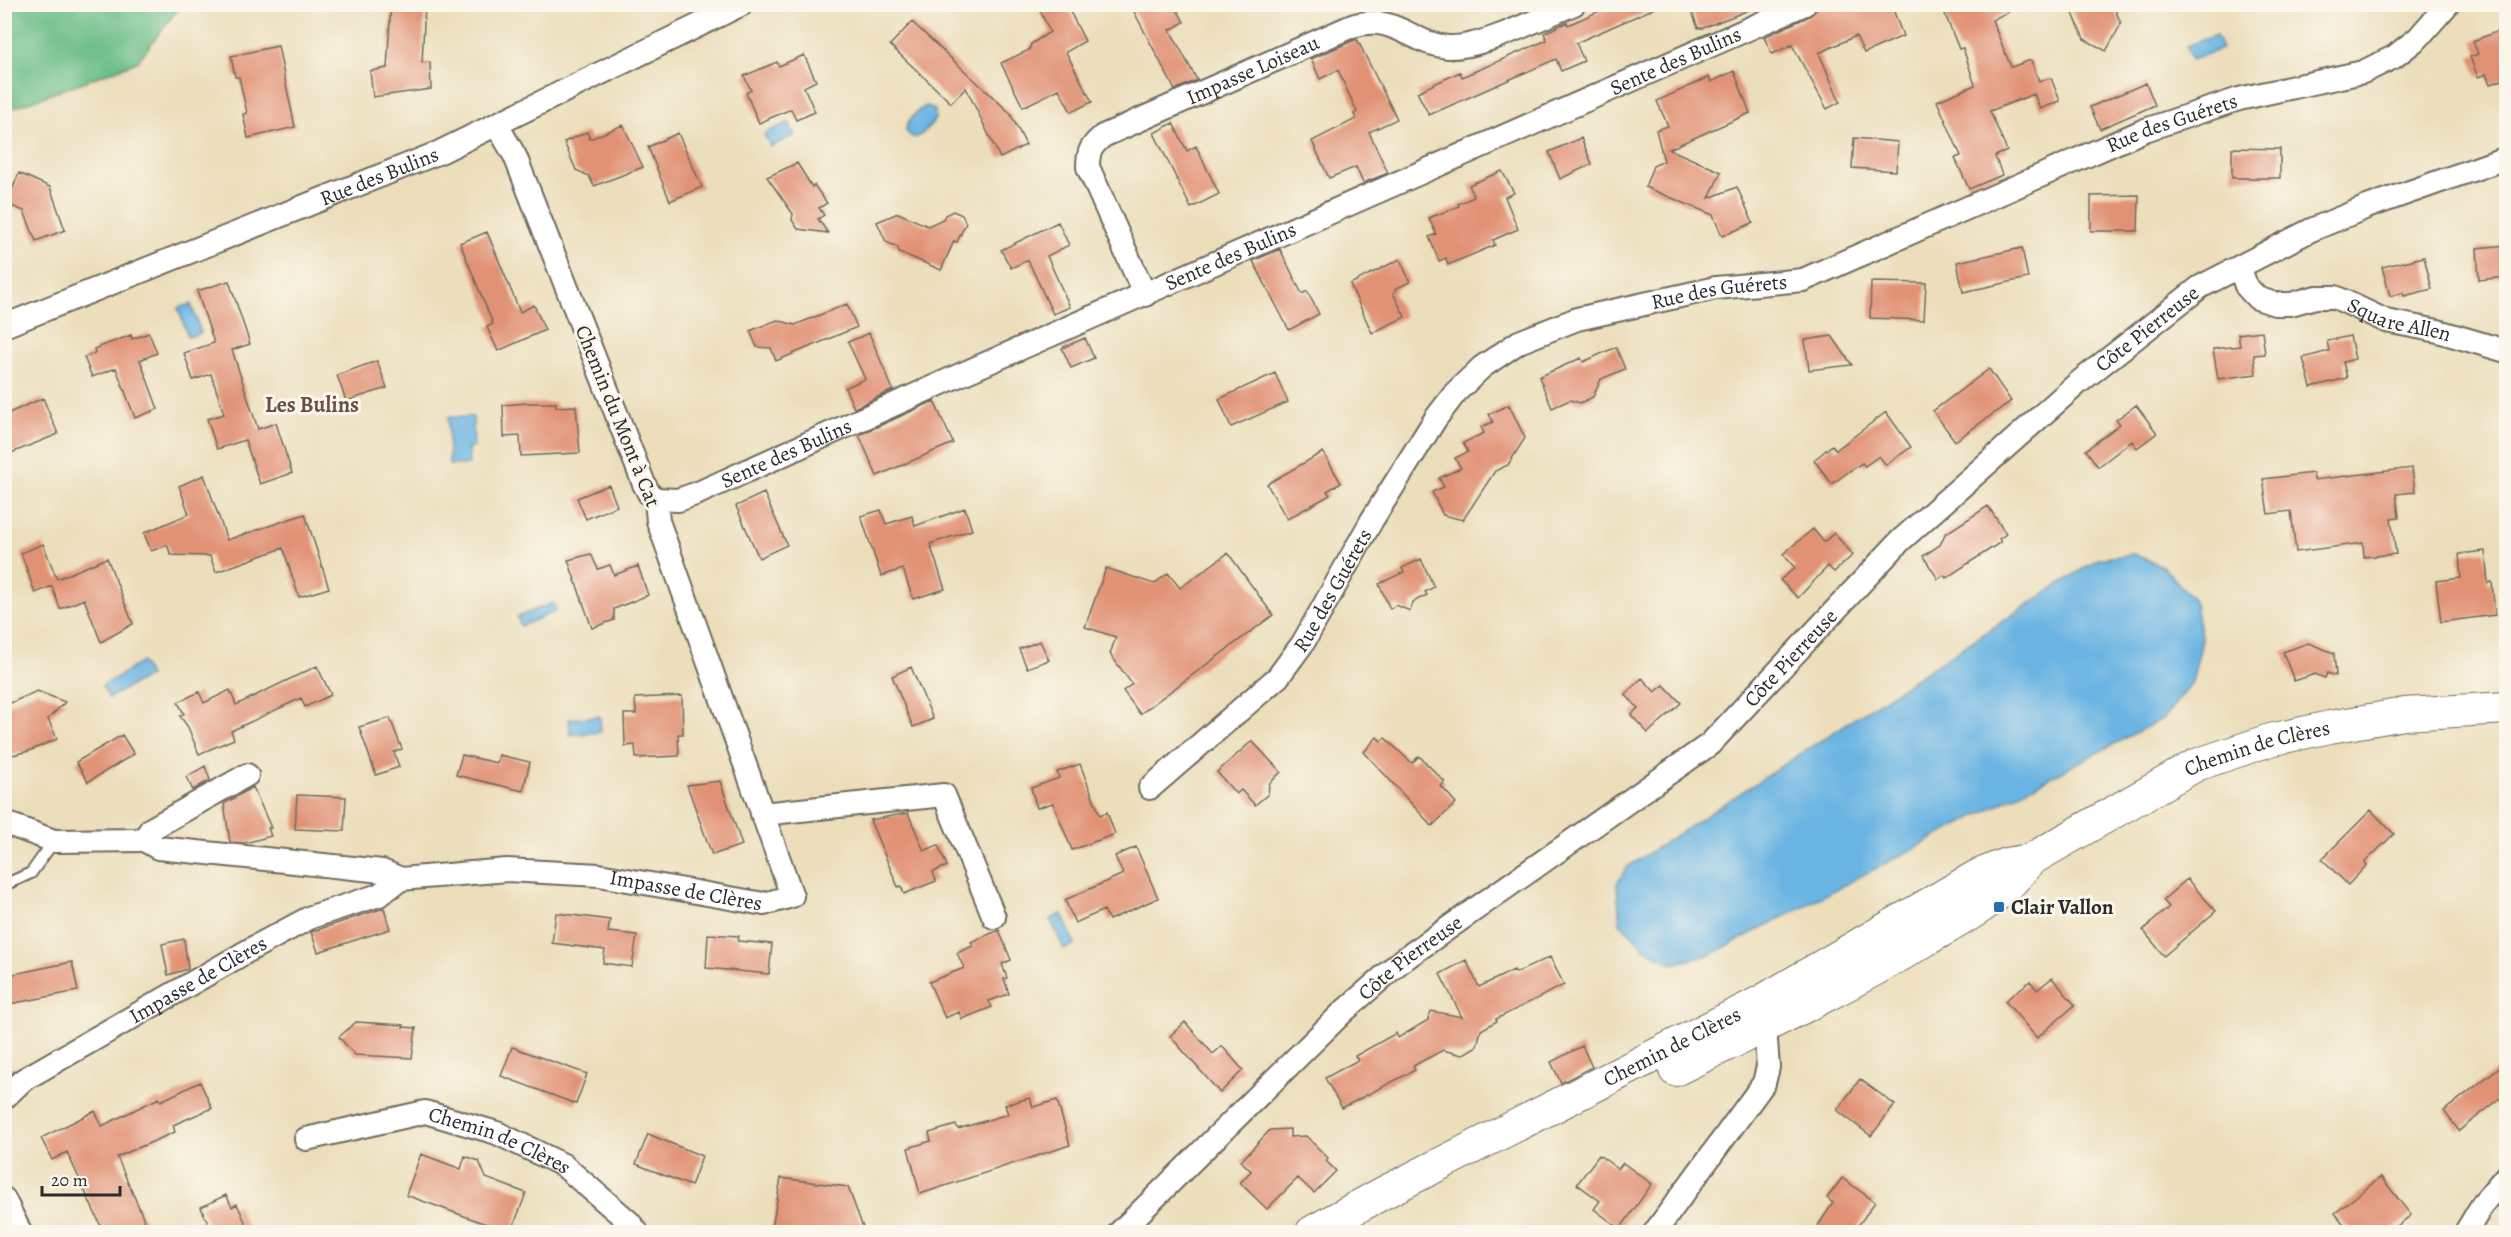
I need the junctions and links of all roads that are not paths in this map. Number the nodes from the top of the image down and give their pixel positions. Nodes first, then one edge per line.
1 (742, 4) edge
2 (1574, 4) edge
3 (1804, 4) edge
4 (2448, 4) edge
5 (497, 125) junction
6 (2506, 158) edge
7 (2240, 268) junction
8 (1145, 295) junction
9 (4, 326) edge
10 (2506, 351) edge
11 (656, 499) junction
12 (2506, 708) edge
13 (247, 775) dead end
14 (1150, 788) dead end
15 (762, 814) junction
16 (4, 826) edge
17 (144, 840) junction
18 (54, 841) junction
19 (401, 879) junction
20 (4, 885) edge
21 (792, 896) joint
22 (994, 916) dead end
23 (1764, 1013) junction
24 (4, 1098) edge
25 (306, 1139) dead end
26 (2506, 1176) edge
27 (4, 1199) edge
28 (20, 1233) edge
29 (637, 1233) edge
30 (1120, 1233) edge
31 (1312, 1233) edge
32 (1351, 1233) edge
33 (1655, 1233) edge
34 (2466, 1233) edge

1 - 5 street, Rue des Bulins
2 - 8 street, Impasse Loiseau
3 - 8 street, Sente des Bulins
4 - 14 street, Rue des Guérets
5 - 9 street, Rue des Bulins
5 - 11 street, Chemin du Mont à Cat
6 - 7 street, Côte Pierreuse
7 - 10 street, Square Allen
7 - 30 street, Côte Pierreuse
8 - 11 street, Sente des Bulins
11 - 15 street, Chemin du Mont à Cat
12 - 23 street, Chemin de Clères
13 - 17 street
15 - 21 street, Chemin du Mont à Cat
15 - 22 street
16 - 18 street
17 - 18 street, Impasse de Clères
17 - 19 street, Impasse de Clères
18 - 20 lane
19 - 21 street, Impasse de Clères
19 - 24 street, Impasse de Clères
23 - 31 street, Chemin de Clères
23 - 32 street, Chemin de Clères
23 - 33 street
25 - 29 street, Chemin de Clères
26 - 34 street
27 - 28 street

